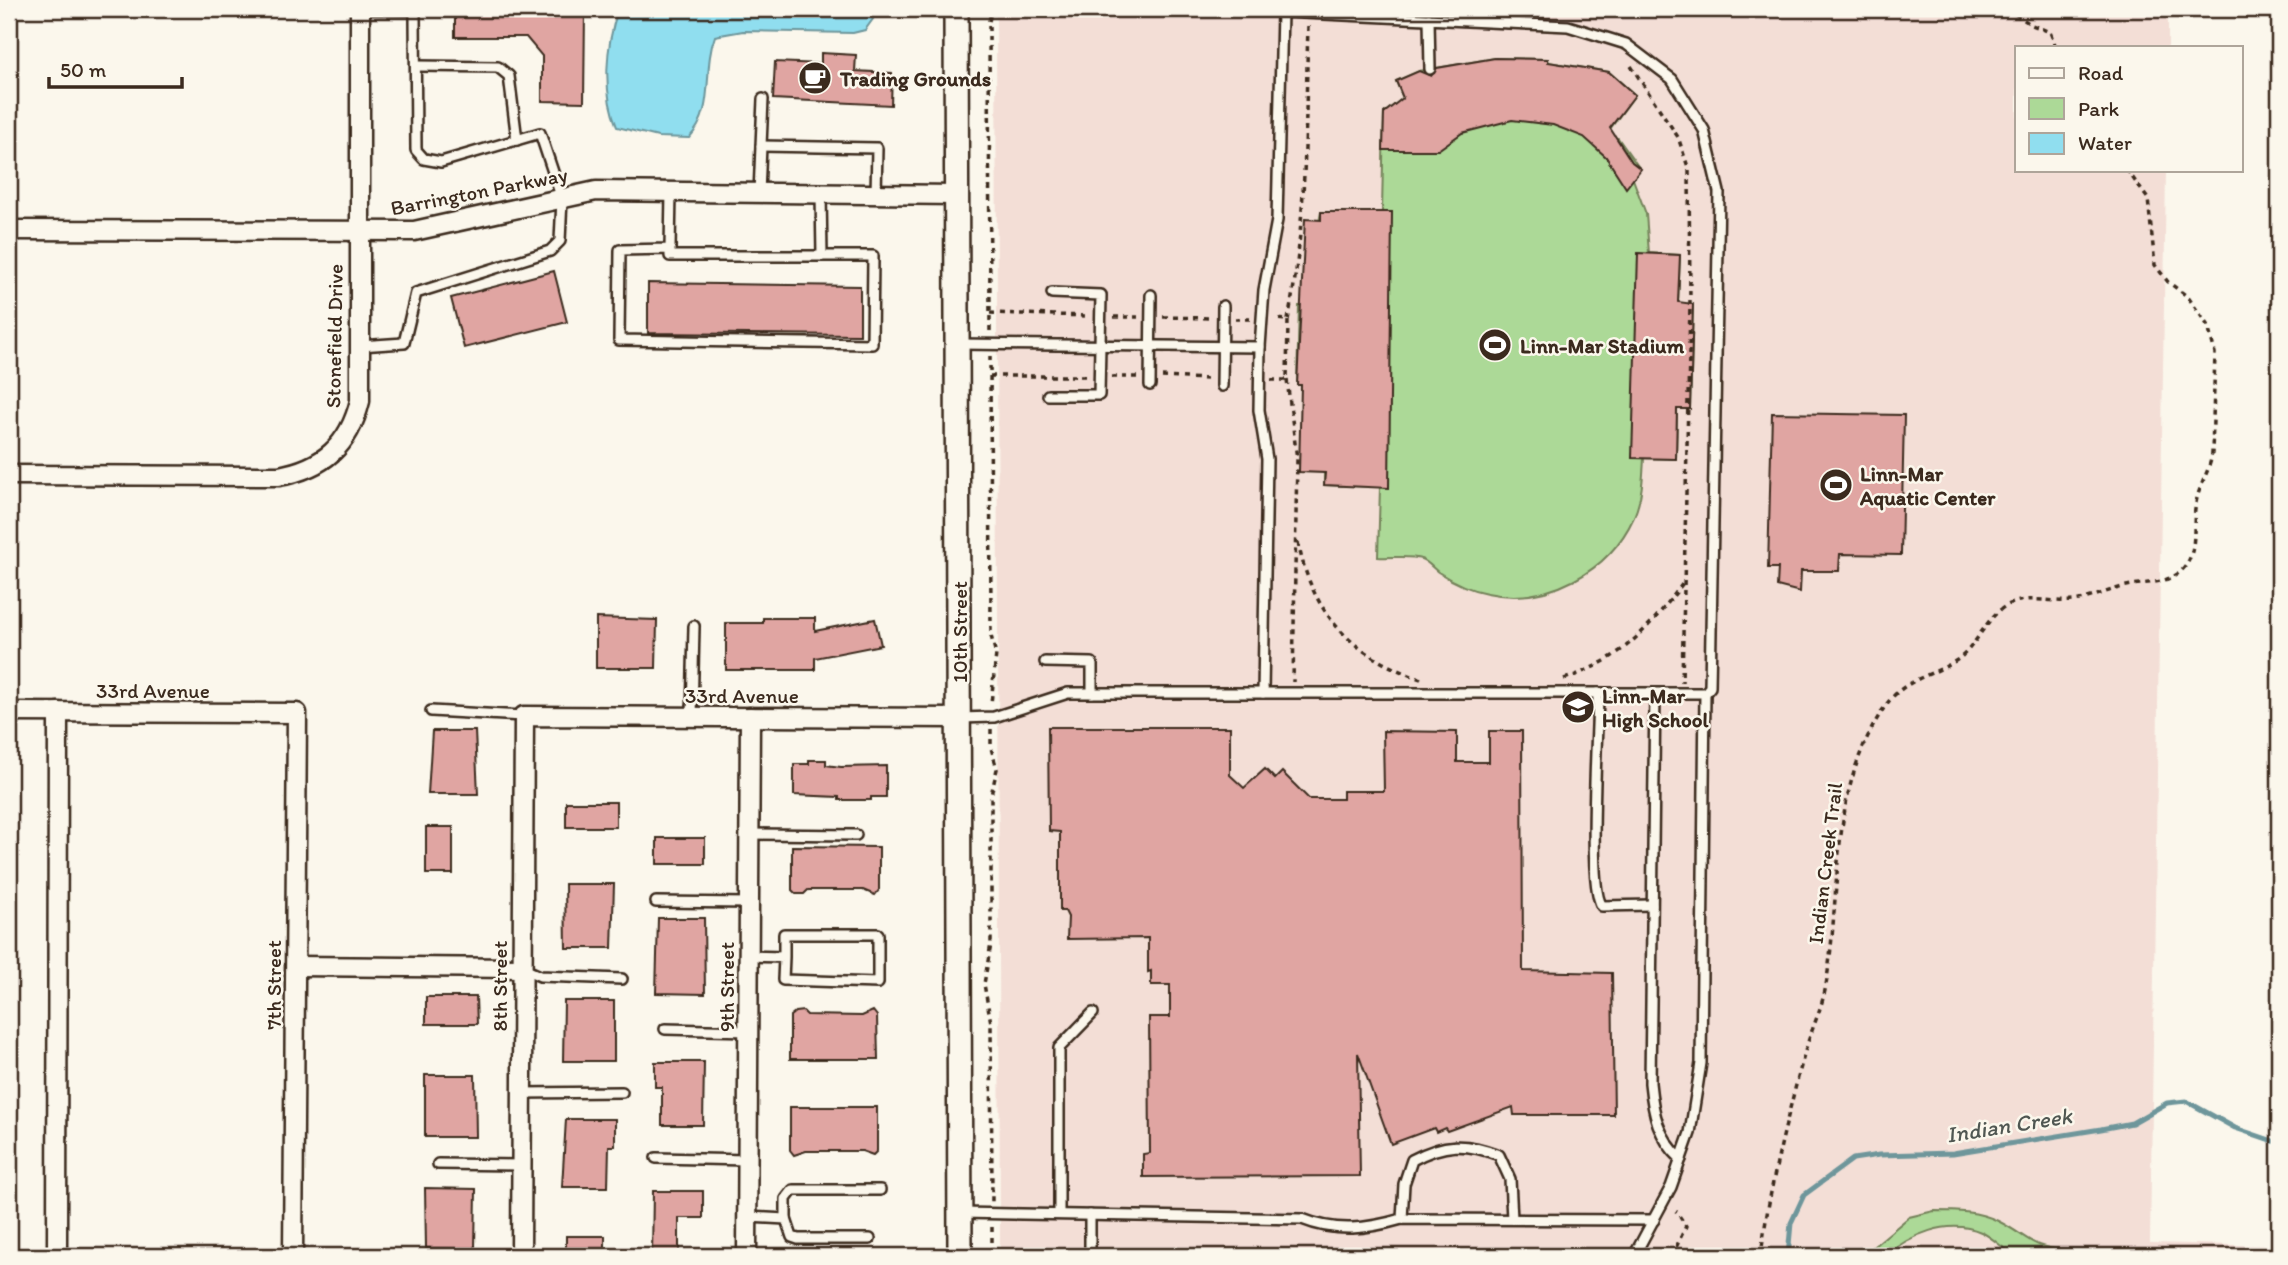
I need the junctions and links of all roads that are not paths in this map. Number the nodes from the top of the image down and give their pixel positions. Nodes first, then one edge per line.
1 (359, 9) edge
2 (956, 9) edge
3 (1429, 19) junction
4 (417, 66) junction
5 (1430, 69) dead end
6 (763, 99) dead end
7 (517, 140) junction
8 (761, 146) junction
9 (671, 192) junction
10 (759, 193) junction
11 (821, 194) junction
12 (876, 194) junction
13 (957, 195) junction
14 (562, 199) junction
15 (9, 230) edge
16 (358, 233) junction
17 (670, 249) junction
18 (822, 256) junction
19 (1052, 293) dead end
20 (1151, 295) dead end
21 (1223, 306) dead end
22 (958, 344) junction
23 (1100, 345) junction
24 (360, 346) junction
25 (1150, 346) junction
26 (1223, 346) junction
27 (1260, 347) junction
28 (1150, 385) dead end
29 (1222, 386) dead end
30 (1048, 395) dead end
31 (9, 475) edge
32 (694, 626) dead end
33 (1045, 662) dead end
34 (1092, 694) junction
35 (1263, 694) junction
36 (1598, 694) junction
37 (1655, 694) junction
38 (1705, 694) junction
39 (431, 711) dead end
40 (9, 712) edge
41 (58, 712) junction
42 (297, 713) joint
43 (524, 716) junction
44 (692, 717) junction
45 (750, 718) junction
46 (959, 718) junction
47 (750, 834) junction
48 (856, 835) dead end
49 (656, 902) dead end
50 (749, 903) junction
51 (1652, 905) junction
52 (749, 956) junction
53 (784, 957) junction
54 (296, 966) junction
55 (522, 968) junction
56 (622, 979) dead end
57 (1093, 1013) dead end
58 (665, 1029) dead end
59 (748, 1031) junction
60 (622, 1092) dead end
61 (522, 1093) junction
62 (656, 1158) dead end
63 (1681, 1159) junction
64 (748, 1160) junction
65 (438, 1164) dead end
66 (521, 1166) junction
67 (880, 1190) dead end
68 (960, 1213) junction
69 (1059, 1213) junction
70 (1090, 1215) junction
71 (747, 1217) junction
72 (786, 1219) junction
73 (1402, 1219) junction
74 (1511, 1219) junction
75 (1654, 1220) junction
76 (870, 1239) dead end
77 (57, 1256) edge
78 (293, 1256) edge
79 (521, 1256) edge
80 (747, 1256) edge
81 (960, 1256) edge
82 (1090, 1256) edge
83 (1634, 1256) edge

1 - 4 lane
1 - 16 street, Stonefield Drive
2 - 13 street, 10th Street
3 - 5 lane
3 - 27 lane
3 - 38 lane
4 - 7 lane
4 - 7 lane
6 - 8 lane
7 - 14 lane
8 - 10 lane
8 - 12 lane
9 - 10 street, Barrington Parkway
9 - 14 street, Barrington Parkway
9 - 17 lane
10 - 11 street, Barrington Parkway
11 - 12 street, Barrington Parkway
11 - 18 lane
12 - 13 street, Barrington Parkway
13 - 22 street, 10th Street
14 - 16 street, Barrington Parkway
14 - 24 lane
15 - 16 street, Barrington Parkway
16 - 24 street, Stonefield Drive
17 - 18 lane
17 - 18 lane
19 - 23 lane
20 - 25 lane
21 - 26 lane
22 - 23 lane
22 - 46 street, 10th Street
23 - 25 lane
23 - 30 lane
24 - 31 street, Stonefield Drive
25 - 26 lane
25 - 28 lane
26 - 27 lane
26 - 29 lane
27 - 35 lane
32 - 44 lane
33 - 34 lane
34 - 35 lane
34 - 46 lane
35 - 36 lane
36 - 37 lane
36 - 51 lane
37 - 38 lane
37 - 51 lane
38 - 63 lane
39 - 43 lane
40 - 41 street, 33rd Avenue
41 - 42 street, 33rd Avenue
41 - 77 street
42 - 54 street, 7th Street
43 - 44 street, 33rd Avenue
43 - 55 street, 8th Street
44 - 45 street, 33rd Avenue
45 - 46 street, 33rd Avenue
45 - 47 street, 9th Street
46 - 68 street, 10th Street
47 - 48 lane
47 - 50 street, 9th Street
49 - 50 lane
50 - 52 street, 9th Street
51 - 63 lane
52 - 53 lane
52 - 59 street, 9th Street
53 - 53 lane
54 - 55 street
54 - 78 street, 7th Street
55 - 56 lane
55 - 61 street, 8th Street
57 - 69 lane
58 - 59 lane
59 - 64 street, 9th Street
60 - 61 lane
61 - 66 street, 8th Street
62 - 64 lane
63 - 75 lane
64 - 71 street, 9th Street
65 - 66 lane
66 - 79 street, 8th Street
67 - 72 lane
68 - 69 lane
68 - 81 street, 10th Street
69 - 70 lane
70 - 73 lane
70 - 82 lane
71 - 72 lane
71 - 80 street, 9th Street
72 - 76 lane
73 - 74 lane
73 - 74 lane
74 - 75 lane
75 - 83 lane

